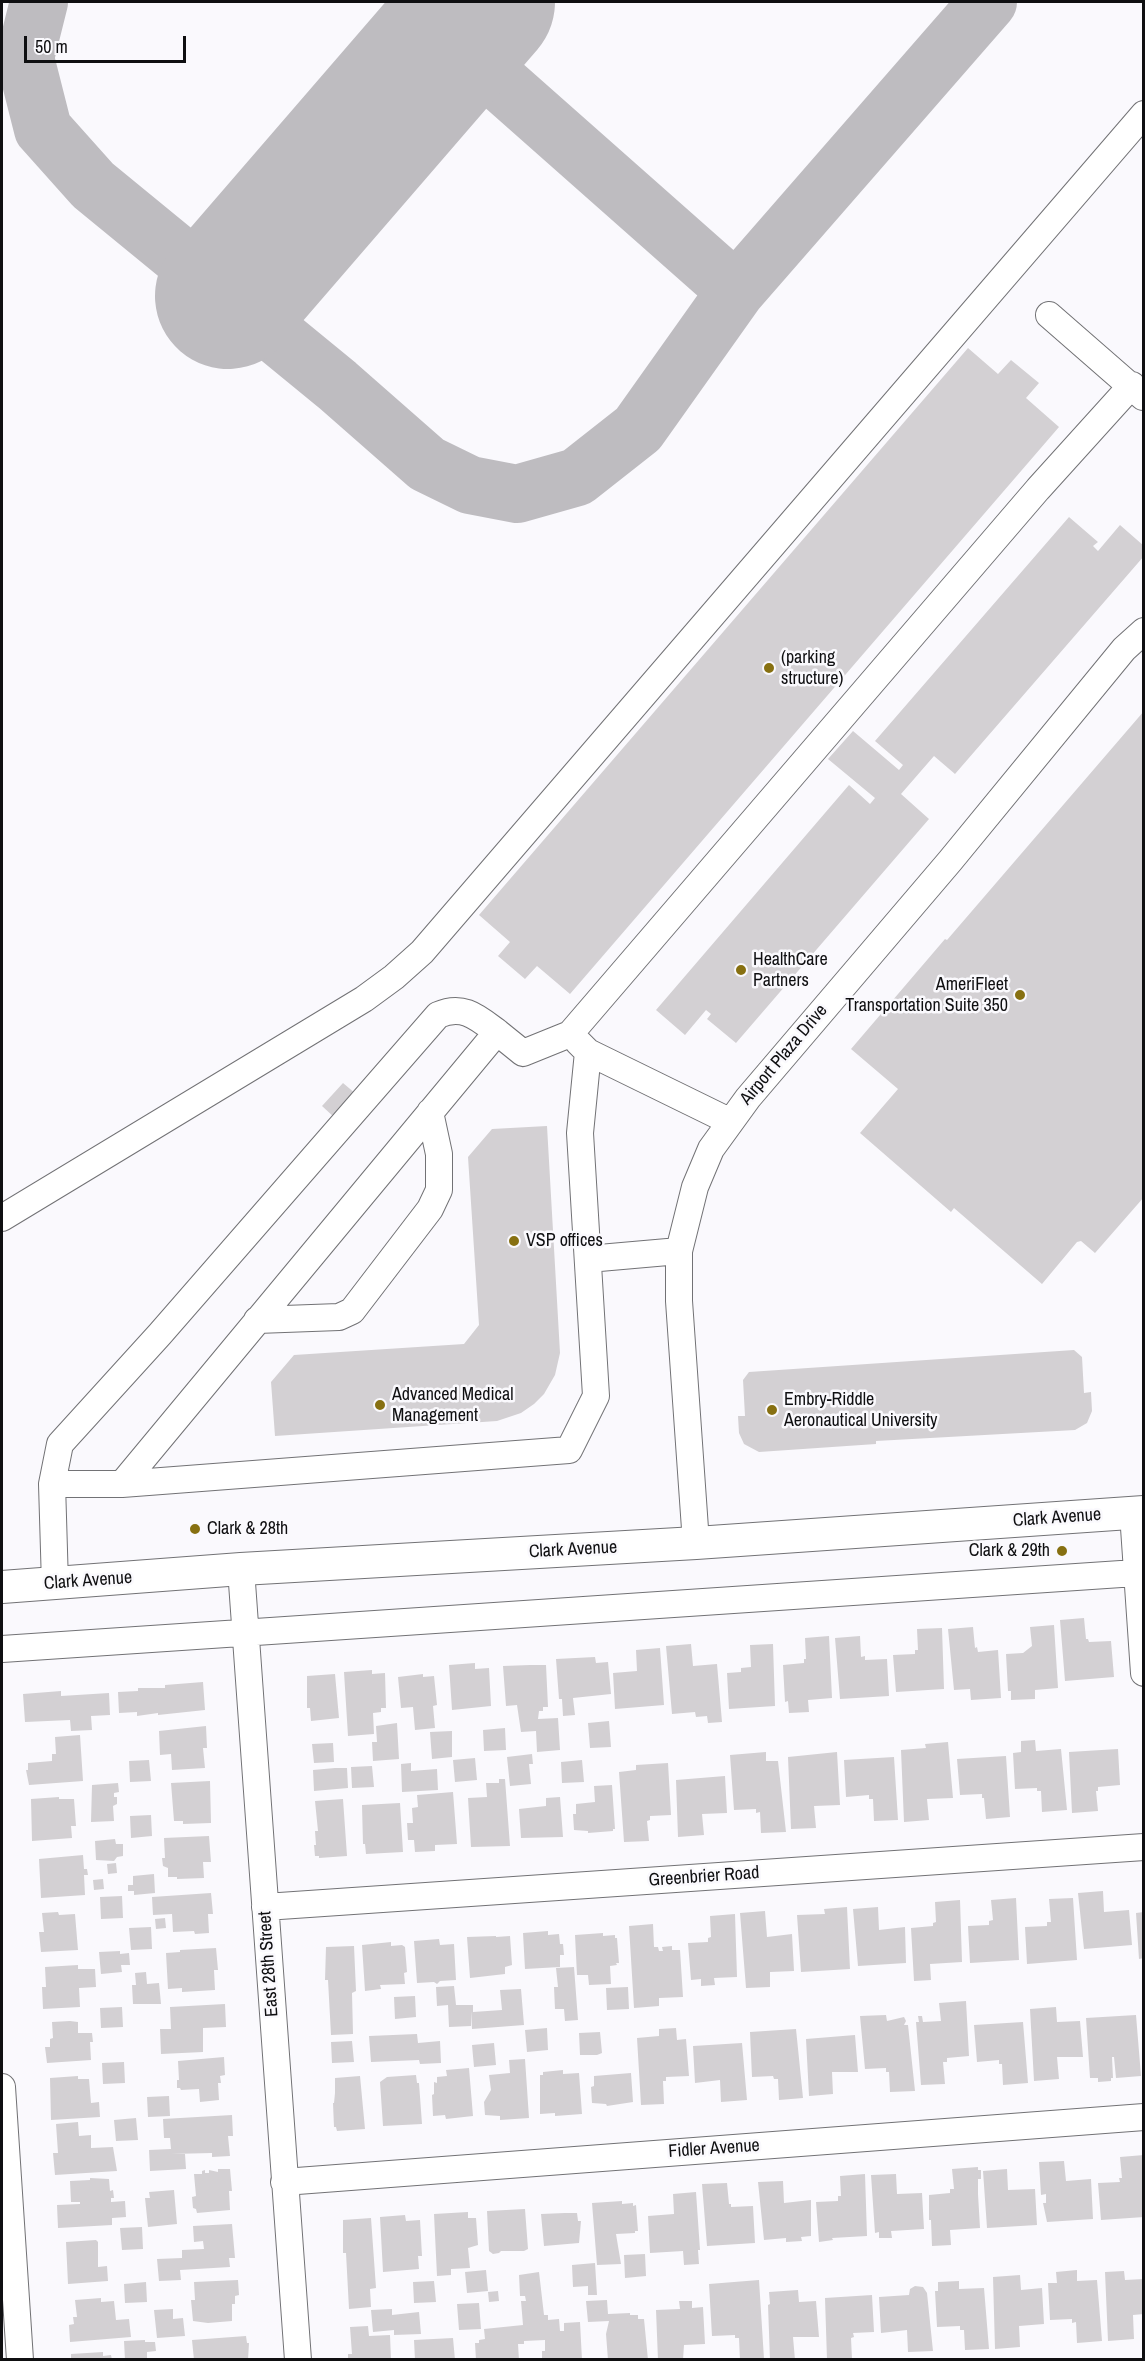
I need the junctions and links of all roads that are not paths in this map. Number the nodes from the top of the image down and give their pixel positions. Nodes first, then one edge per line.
1 (1143, 114) edge
2 (1049, 315) dead end
3 (1138, 391) edge
4 (1143, 631) edge
5 (497, 1032) junction
6 (570, 1034) junction
7 (588, 1052) junction
8 (430, 1112) junction
9 (729, 1121) junction
10 (2, 1218) edge
11 (679, 1251) junction
12 (588, 1259) junction
13 (257, 1320) junction
14 (51, 1484) junction
15 (122, 1484) junction
16 (1138, 1512) edge
17 (696, 1543) junction
18 (242, 1569) junction
19 (1136, 1573) junction
20 (55, 1584) junction
21 (2, 1587) edge
22 (247, 1631) junction
23 (2, 1648) edge
24 (1143, 1674) edge
25 (1143, 1847) edge
26 (265, 1907) junction
27 (2, 2087) edge
28 (1143, 2117) edge
29 (284, 2182) junction
30 (20, 2360) edge
31 (298, 2360) edge

1 - 10 street
2 - 3 street
3 - 6 street
4 - 9 street, Airport Plaza Drive
5 - 6 street
5 - 8 street
5 - 14 street
6 - 7 street
7 - 9 street
7 - 12 street
8 - 13 street
8 - 13 street
9 - 11 street, Airport Plaza Drive
11 - 12 street
11 - 17 street, Airport Plaza Drive
12 - 15 street
13 - 15 street
14 - 15 street
14 - 20 street
16 - 17 main road, Clark Avenue
16 - 19 street
17 - 18 main road, Clark Avenue
18 - 20 main road, Clark Avenue
18 - 22 street, East 28th Street
19 - 22 street
19 - 24 street
20 - 21 main road, Clark Avenue
22 - 23 street
22 - 26 street, East 28th Street
25 - 26 street, Greenbrier Road
26 - 29 street, East 28th Street
27 - 30 street
28 - 29 street, Fidler Avenue
29 - 31 street, East 28th Street

